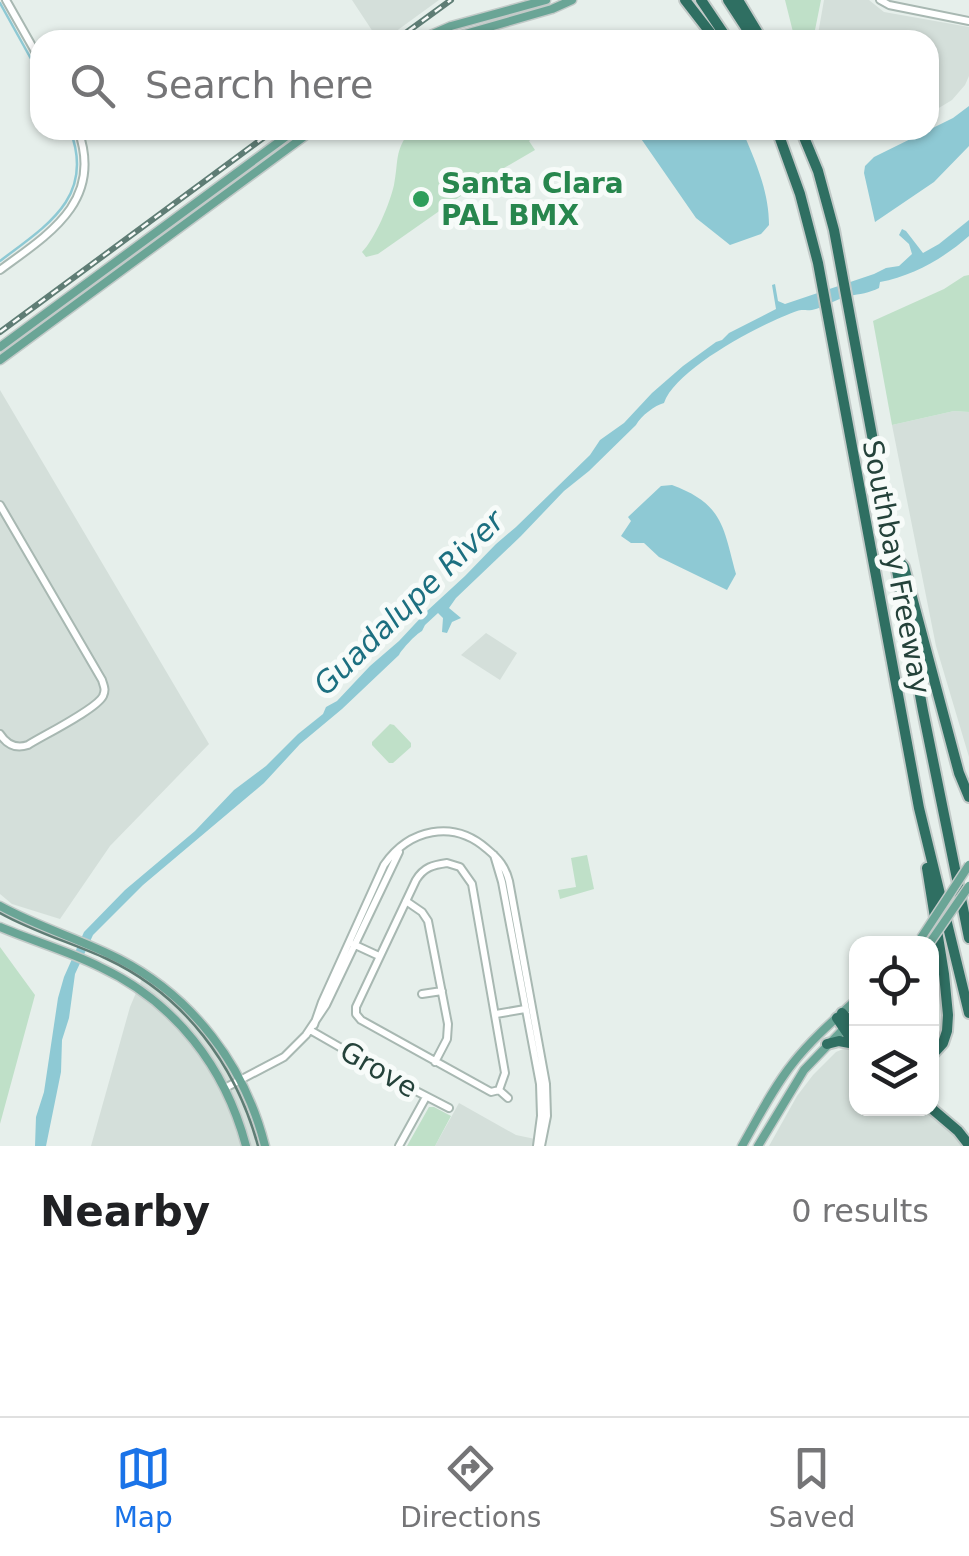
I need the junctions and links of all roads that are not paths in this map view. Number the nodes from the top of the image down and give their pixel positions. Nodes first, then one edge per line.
1 (6, 0) edge
2 (546, 0) edge
3 (572, 0) edge
4 (685, 0) edge
5 (701, 0) edge
6 (728, 0) edge
7 (738, 0) edge
8 (880, 0) edge
9 (969, 21) edge
10 (442, 30) edge
11 (479, 30) edge
12 (708, 30) edge
13 (721, 30) edge
14 (748, 30) edge
15 (756, 30) edge
16 (30, 42) edge
17 (81, 140) edge
18 (281, 140) edge
19 (299, 140) edge
20 (781, 140) edge
21 (805, 140) edge
22 (0, 270) edge
23 (0, 347) edge
24 (0, 360) edge
25 (0, 505) edge
26 (894, 554) junction
27 (0, 734) edge
28 (969, 797) edge
29 (919, 808) junction
30 (969, 866) edge
31 (969, 886) edge
32 (406, 902) junction
33 (0, 906) edge
34 (0, 927) edge
35 (926, 936) edge
36 (927, 936) edge
37 (969, 938) edge
38 (352, 943) junction
39 (379, 956) junction
40 (442, 990) junction
41 (422, 994) dead end
42 (528, 1008) junction
43 (969, 1013) edge
44 (496, 1014) junction
45 (848, 1021) edge
46 (312, 1027) junction
47 (849, 1043) edge
48 (827, 1044) junction
49 (939, 1048) edge
50 (435, 1062) junction
51 (241, 1079) junction
52 (225, 1088) junction
53 (499, 1090) junction
54 (426, 1097) junction
55 (508, 1098) dead end
56 (449, 1108) dead end
57 (939, 1115) edge
58 (969, 1145) edge
59 (246, 1146) edge
60 (264, 1146) edge
61 (398, 1146) edge
62 (539, 1146) edge
63 (742, 1146) edge
64 (758, 1146) edge

1 - 16 street
2 - 10 main road
3 - 11 main road
4 - 12 highway
5 - 13 highway
6 - 14 highway
7 - 15 highway
8 - 9 street
17 - 22 street
18 - 23 main road
19 - 24 main road
20 - 29 highway, Southbay Freeway
21 - 26 highway, Southbay Freeway
25 - 27 street
26 - 28 highway
26 - 37 highway, Southbay Freeway
29 - 43 highway, Southbay Freeway
29 - 49 highway
30 - 35 main road, bridge
31 - 36 main road, bridge
32 - 39 street
32 - 40 street
32 - 44 street
33 - 51 main road
34 - 52 main road
38 - 39 street
38 - 42 street
38 - 46 street
39 - 50 street
40 - 41 street
40 - 50 street
42 - 44 street
42 - 62 street
44 - 53 street
45 - 48 main road
45 - 63 main road
46 - 51 street
46 - 54 street, Grove
47 - 48 highway
48 - 64 main road
50 - 53 street
51 - 52 street
51 - 60 main road
52 - 59 main road
53 - 55 street
54 - 56 street, Grove
54 - 61 street
57 - 58 highway

